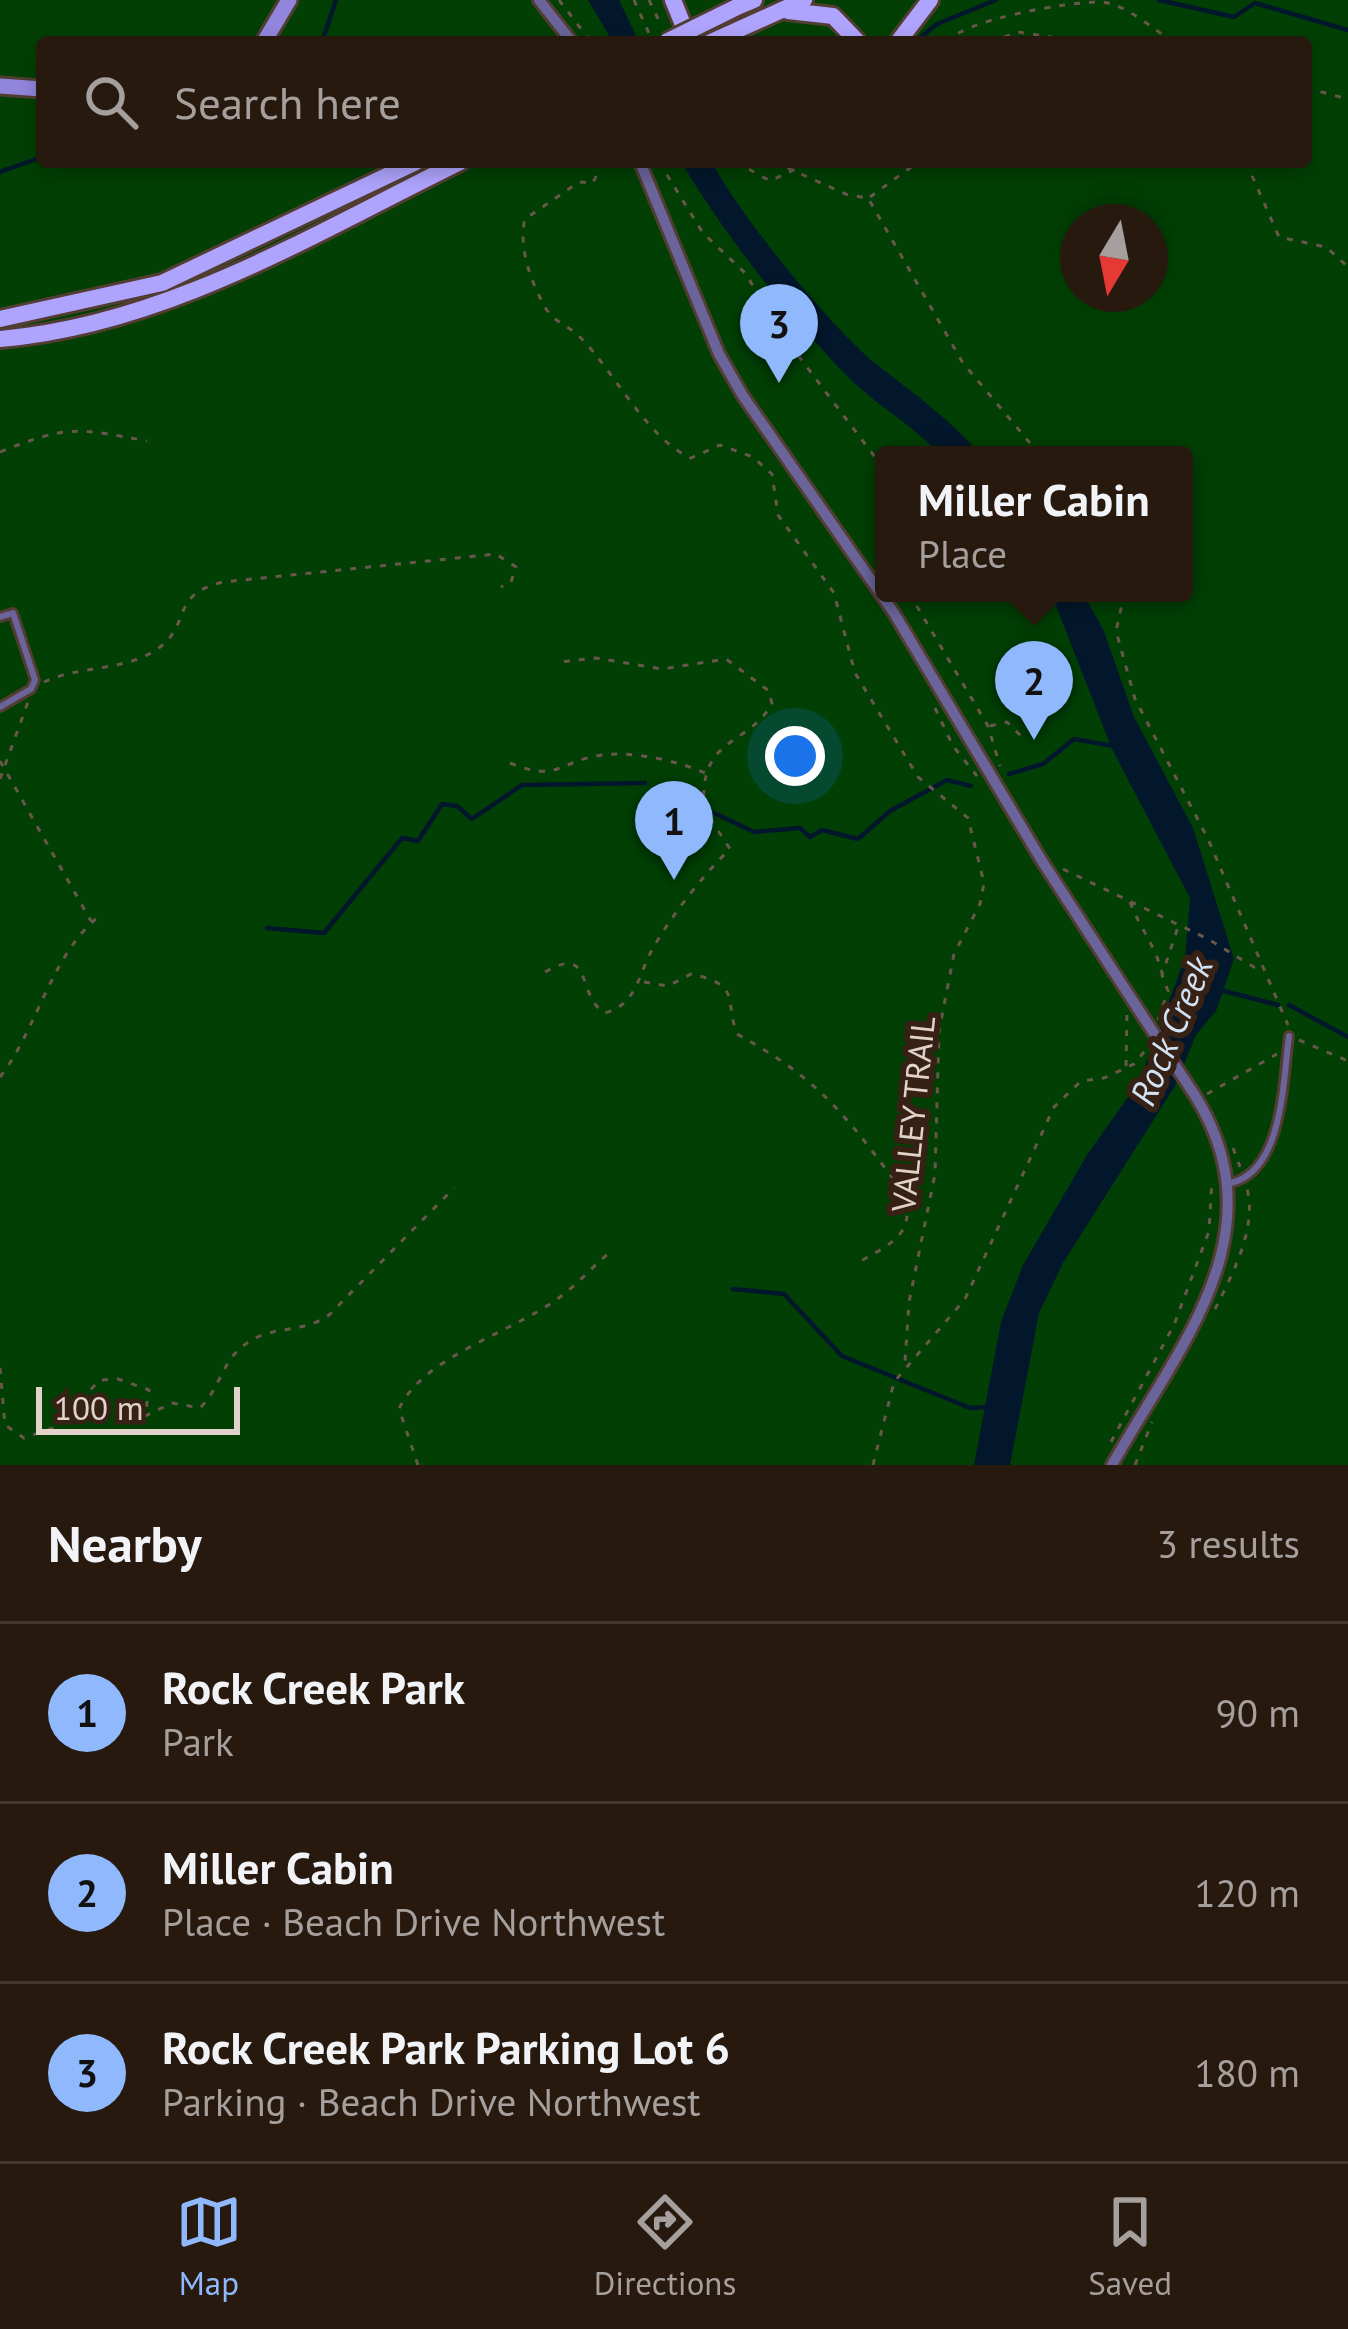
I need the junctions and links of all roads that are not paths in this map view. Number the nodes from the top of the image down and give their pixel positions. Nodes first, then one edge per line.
1 (289, 0) edge
2 (539, 0) edge
3 (673, 0) edge
4 (754, 0) edge
5 (804, 0) edge
6 (930, 0) edge
7 (775, 12) junction
8 (268, 36) edge
9 (567, 36) edge
10 (680, 36) edge
11 (688, 36) edge
12 (723, 36) edge
13 (854, 36) edge
14 (903, 36) edge
15 (0, 86) edge
16 (36, 89) edge
17 (403, 168) edge
18 (447, 168) edge
19 (642, 168) edge
20 (0, 319) edge
21 (0, 339) edge
22 (875, 585) edge
23 (887, 602) edge
24 (0, 617) edge
25 (0, 707) edge
26 (1289, 1036) road end
27 (1231, 1183) junction
28 (1112, 1465) edge

1 - 8 street
2 - 9 street
3 - 11 main road
4 - 10 main road, bridge
5 - 7 main road
6 - 14 main road
7 - 12 main road
7 - 13 main road
15 - 16 street
17 - 20 main road
18 - 21 main road
19 - 22 street, bridge
23 - 27 street, bridge
24 - 25 lane
26 - 27 lane
27 - 28 street

